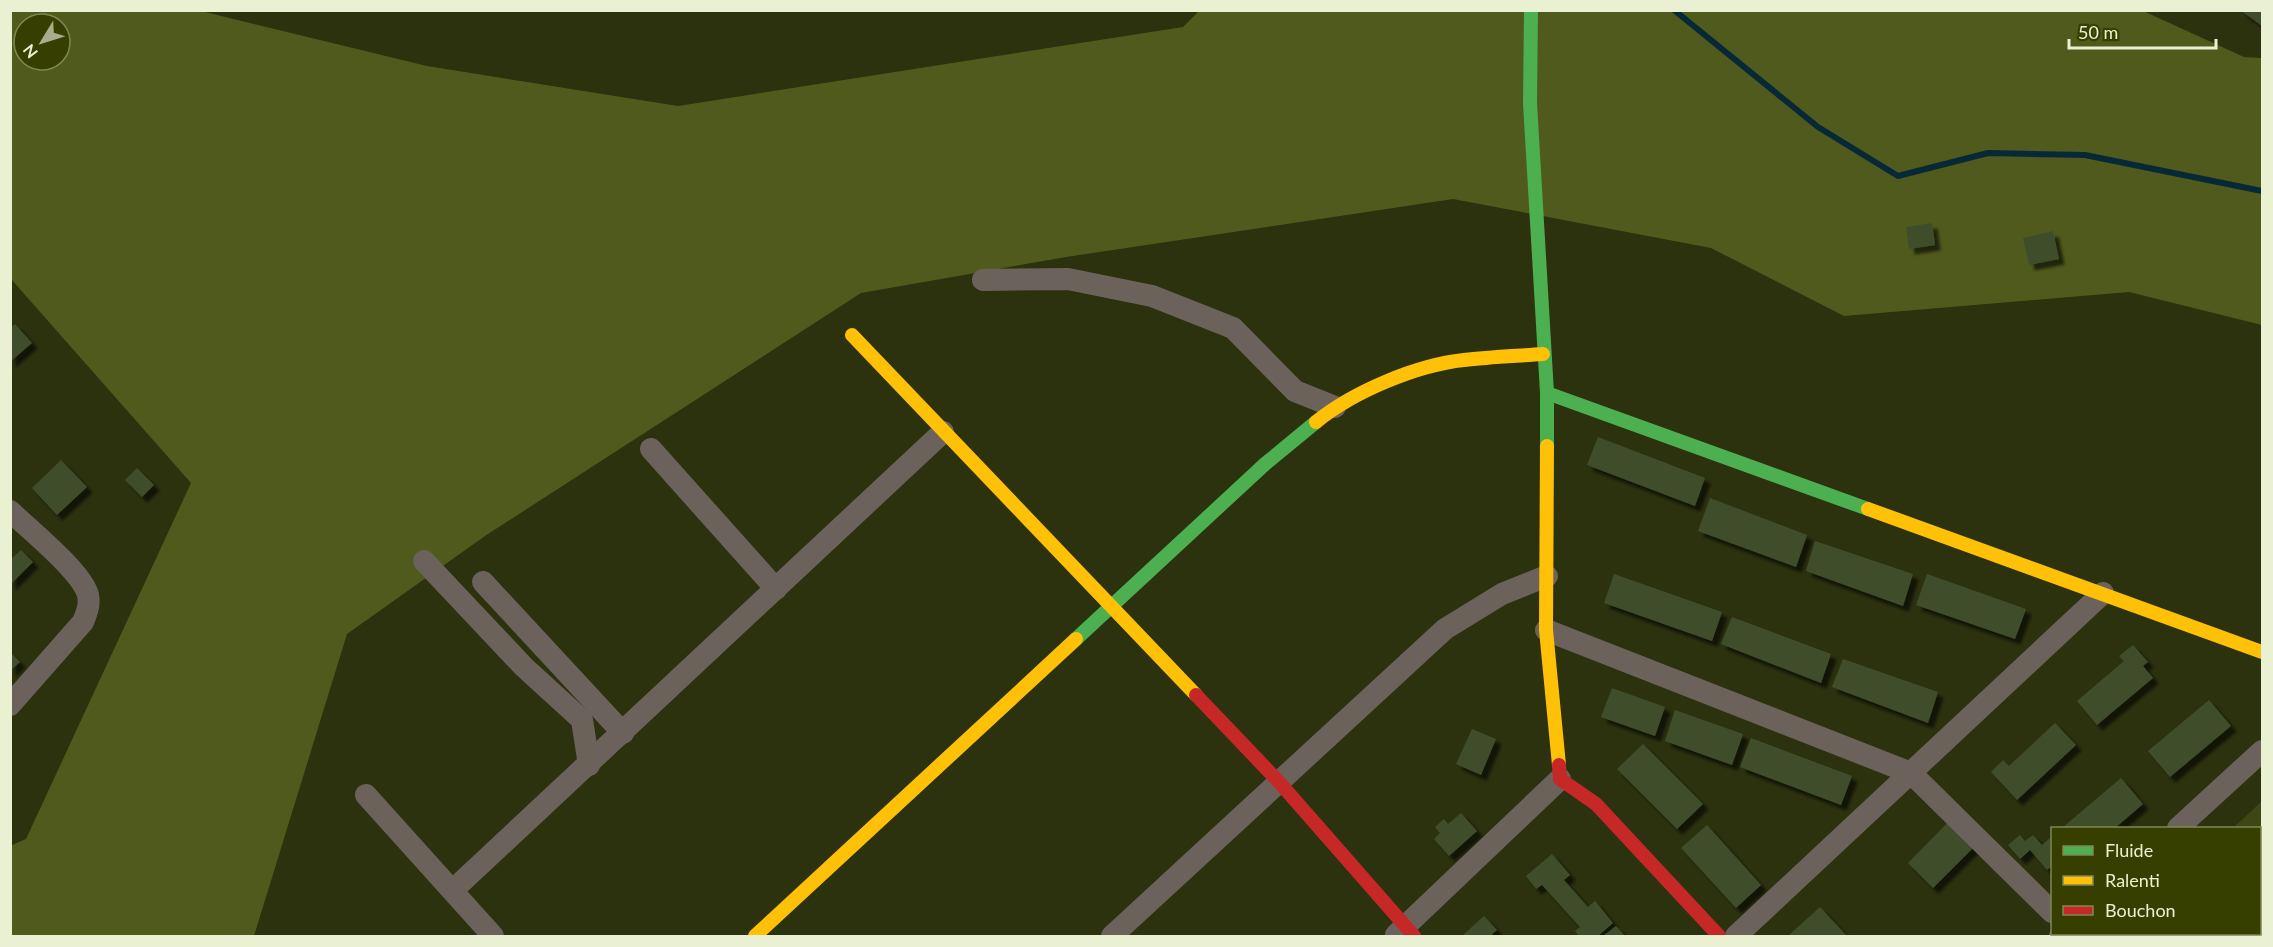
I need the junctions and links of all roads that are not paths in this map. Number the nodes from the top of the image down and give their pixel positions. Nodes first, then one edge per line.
1 (1530, 10) edge
2 (983, 280) dead end
3 (852, 335) dead end
4 (1543, 354) junction
5 (1547, 393) junction
6 (1335, 407) junction
7 (943, 432) junction
8 (651, 449) dead end
9 (10, 511) edge
10 (424, 561) dead end
11 (1547, 576) junction
12 (483, 582) dead end
13 (776, 589) junction
14 (2103, 593) junction
15 (1113, 605) junction
16 (1546, 630) junction
17 (2262, 652) edge
18 (10, 705) edge
19 (623, 733) junction
20 (2262, 751) edge
21 (589, 765) junction
22 (1911, 773) junction
23 (1560, 779) junction
24 (1279, 782) junction
25 (366, 795) dead end
26 (2179, 827) edge
27 (453, 890) junction
28 (2051, 911) edge
29 (1405, 933) edge
30 (493, 936) edge
31 (755, 936) edge
32 (1112, 936) edge
33 (1719, 936) edge
34 (1736, 936) edge

1 - 4 street
2 - 6 street
3 - 7 street
4 - 5 street
4 - 6 street
5 - 11 street
5 - 14 street
6 - 15 street
7 - 13 street
7 - 15 street
8 - 13 street
9 - 18 street
10 - 21 street
11 - 16 street
11 - 24 street
12 - 19 street
13 - 19 street
14 - 17 street
14 - 22 street
15 - 24 street
15 - 31 street
16 - 22 street
16 - 23 street
19 - 21 street
20 - 26 street
21 - 27 street
22 - 28 street
22 - 34 street
23 - 29 street
23 - 33 street
24 - 29 street
24 - 32 street
25 - 27 street
27 - 30 street

